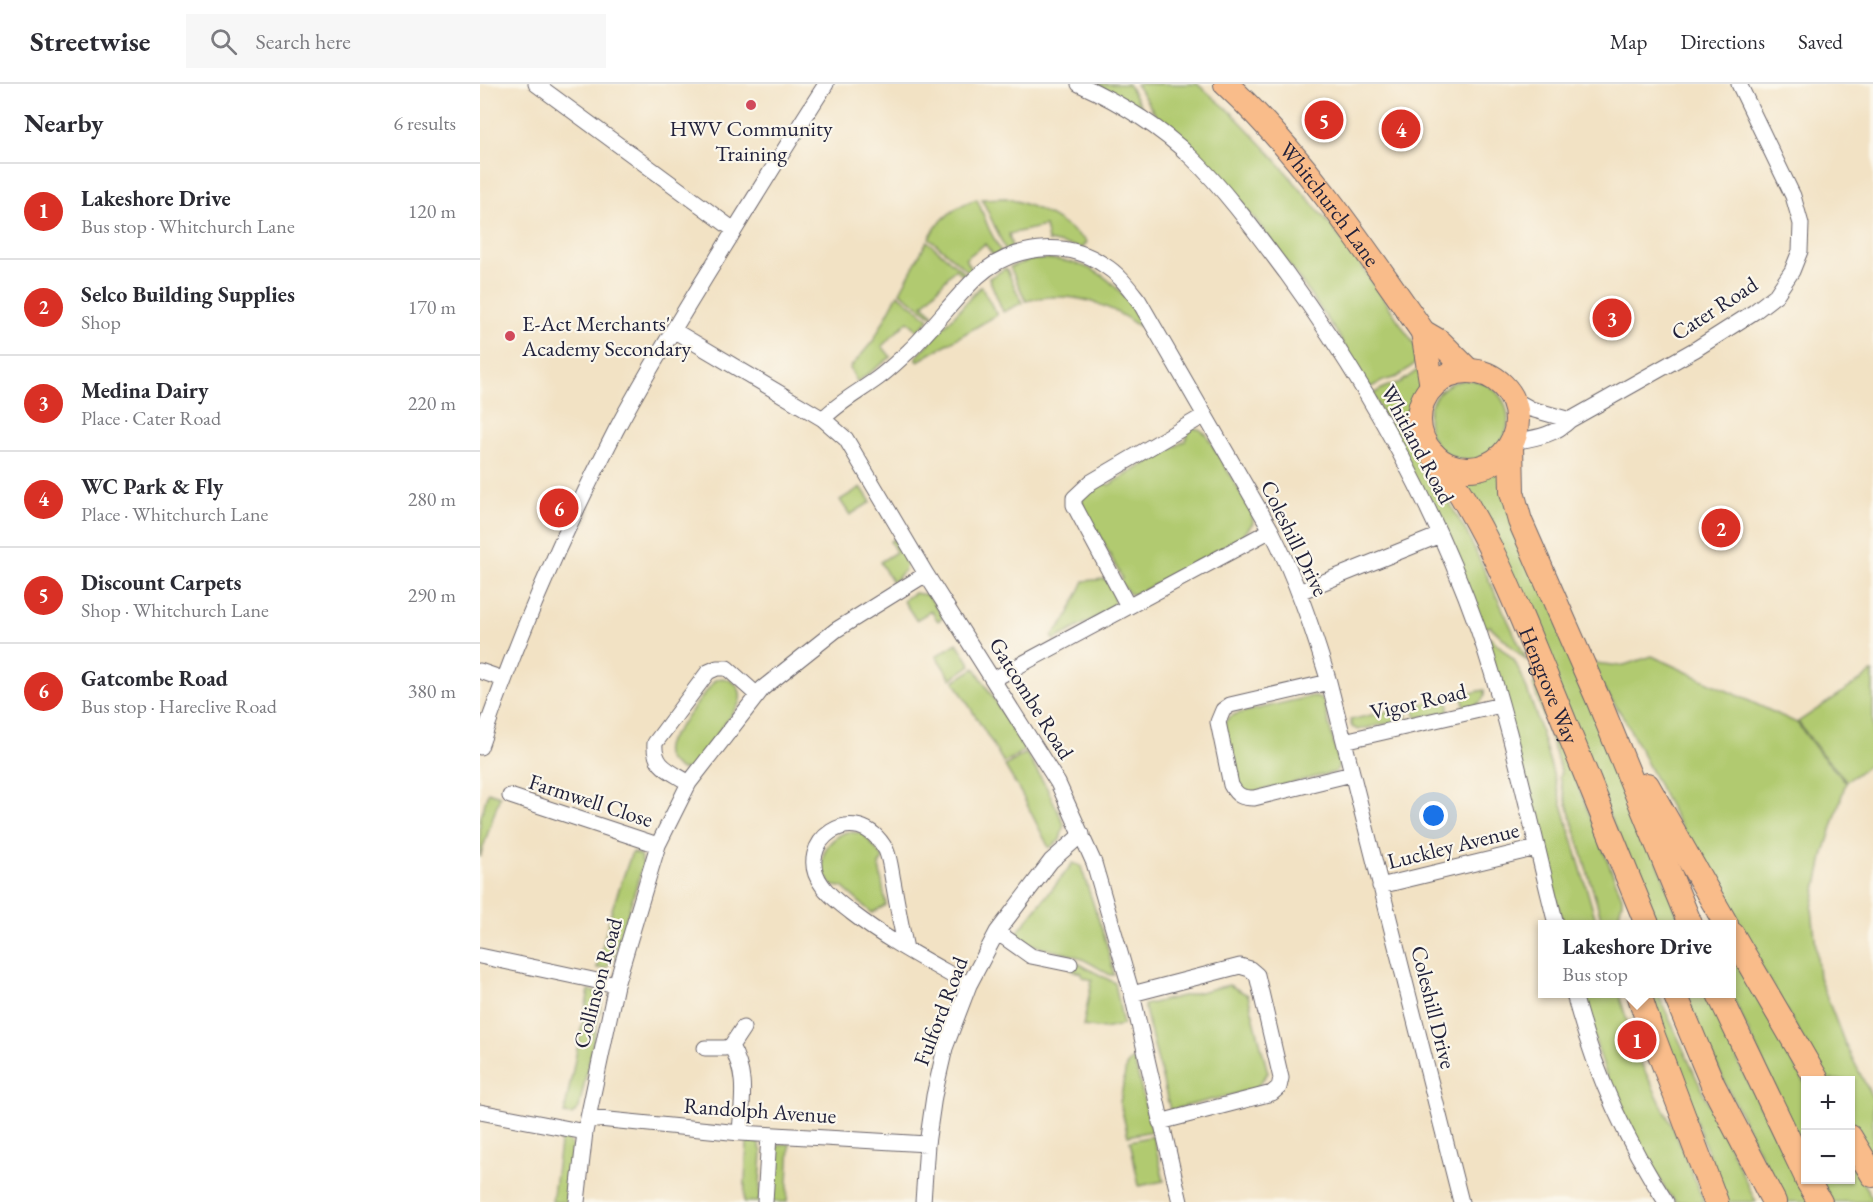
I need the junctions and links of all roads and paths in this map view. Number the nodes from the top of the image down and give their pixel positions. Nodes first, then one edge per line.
1 (536, 84) edge
2 (826, 84) edge
3 (1079, 84) edge
4 (1226, 84) edge
5 (1739, 84) edge
6 (734, 230) junction
7 (673, 330) junction
8 (1423, 332) junction
9 (1469, 371) junction
10 (1431, 387) junction
11 (1513, 399) junction
12 (1204, 415) junction
13 (823, 419) junction
14 (1570, 420) junction
15 (1512, 443) junction
16 (1434, 455) junction
17 (1270, 530) junction
18 (1440, 535) junction
19 (926, 574) junction
20 (1299, 592) junction
21 (1128, 606) junction
22 (480, 671) edge
23 (503, 679) junction
24 (994, 679) junction
25 (1329, 682) junction
26 (756, 694) junction
27 (1598, 699) junction
28 (1501, 705) junction
29 (1344, 741) junction
30 (480, 747) edge
31 (1352, 774) junction
32 (689, 783) junction
33 (510, 796) dead end
34 (1082, 834) junction
35 (658, 845) junction
36 (1536, 848) junction
37 (1380, 886) junction
38 (1637, 901) junction
39 (1555, 920) edge
40 (1631, 920) edge
41 (1645, 920) edge
42 (1688, 920) edge
43 (1724, 920) edge
44 (997, 932) junction
45 (1736, 942) edge
46 (906, 949) junction
47 (480, 956) edge
48 (1070, 964) dead end
49 (616, 985) junction
50 (969, 985) junction
51 (1132, 994) junction
52 (1575, 998) edge
53 (1641, 998) edge
54 (1677, 998) edge
55 (1721, 998) edge
56 (743, 1028) dead end
57 (731, 1046) junction
58 (705, 1048) dead end
59 (1815, 1076) edge
60 (480, 1112) edge
61 (1160, 1122) junction
62 (587, 1125) junction
63 (740, 1133) junction
64 (769, 1135) junction
65 (927, 1144) junction
66 (1855, 1144) edge
67 (1801, 1168) edge
68 (1873, 1175) edge
69 (1810, 1184) edge
70 (577, 1202) edge
71 (765, 1202) edge
72 (924, 1202) edge
73 (1180, 1202) edge
74 (1461, 1202) edge
75 (1666, 1202) edge
76 (1716, 1202) edge
77 (1774, 1202) edge
78 (1820, 1202) edge

1 - 6 street
2 - 6 street
3 - 18 street, Whitland Road
4 - 8 highway, Whitchurch Lane
5 - 14 street, Cater Road
6 - 7 street
7 - 13 street, Gatcombe Road
7 - 23 street
8 - 9 highway, Whitchurch Lane
8 - 10 highway, Whitchurch Lane
9 - 10 highway
9 - 11 highway
10 - 16 highway
11 - 14 street
11 - 15 highway
12 - 13 street, Coleshill Drive
12 - 17 street, Coleshill Drive
12 - 21 street
13 - 19 street, Gatcombe Road
14 - 15 street, Cater Road
15 - 16 highway
15 - 27 highway, Hengrove Way
16 - 38 highway, Hengrove Way
17 - 20 street, Coleshill Drive
17 - 21 street
18 - 20 street
18 - 28 street, Whitland Road
19 - 24 street, Gatcombe Road
19 - 26 street, Collinson Road
20 - 25 street, Coleshill Drive
21 - 24 street
22 - 23 street
23 - 30 street
24 - 34 street, Gatcombe Road
25 - 29 street, Coleshill Drive
25 - 31 street
26 - 32 street, Collinson Road
26 - 32 street
27 - 42 highway, Hengrove Way
27 - 43 highway
28 - 29 street, Vigor Road
28 - 36 street, Whitland Road
29 - 31 street, Coleshill Drive
31 - 37 street, Coleshill Drive
32 - 35 street, Collinson Road
33 - 35 street, Farmwell Close
34 - 44 street, Fulford Road
34 - 51 street, Gatcombe Road
35 - 49 street, Collinson Road
36 - 37 street, Luckley Avenue
36 - 39 street, Whitland Road
37 - 74 street, Coleshill Drive
38 - 40 highway
38 - 41 highway, Hengrove Way
44 - 48 street
44 - 50 street, Fulford Road
45 - 59 highway
46 - 46 street
46 - 50 street
47 - 49 street
49 - 62 street, Collinson Road
50 - 65 street, Fulford Road
51 - 61 street, Gatcombe Road
51 - 61 street
52 - 75 street
53 - 76 highway
54 - 77 highway
55 - 67 highway
56 - 57 street
57 - 58 street
57 - 63 street
60 - 62 street, Randolph Avenue
61 - 73 street, Gatcombe Road
62 - 63 street, Randolph Avenue
62 - 70 street, Collinson Road
63 - 64 street, Randolph Avenue
64 - 65 street, Randolph Avenue
64 - 71 street
65 - 72 street, Fulford Road
66 - 68 highway
69 - 78 highway

